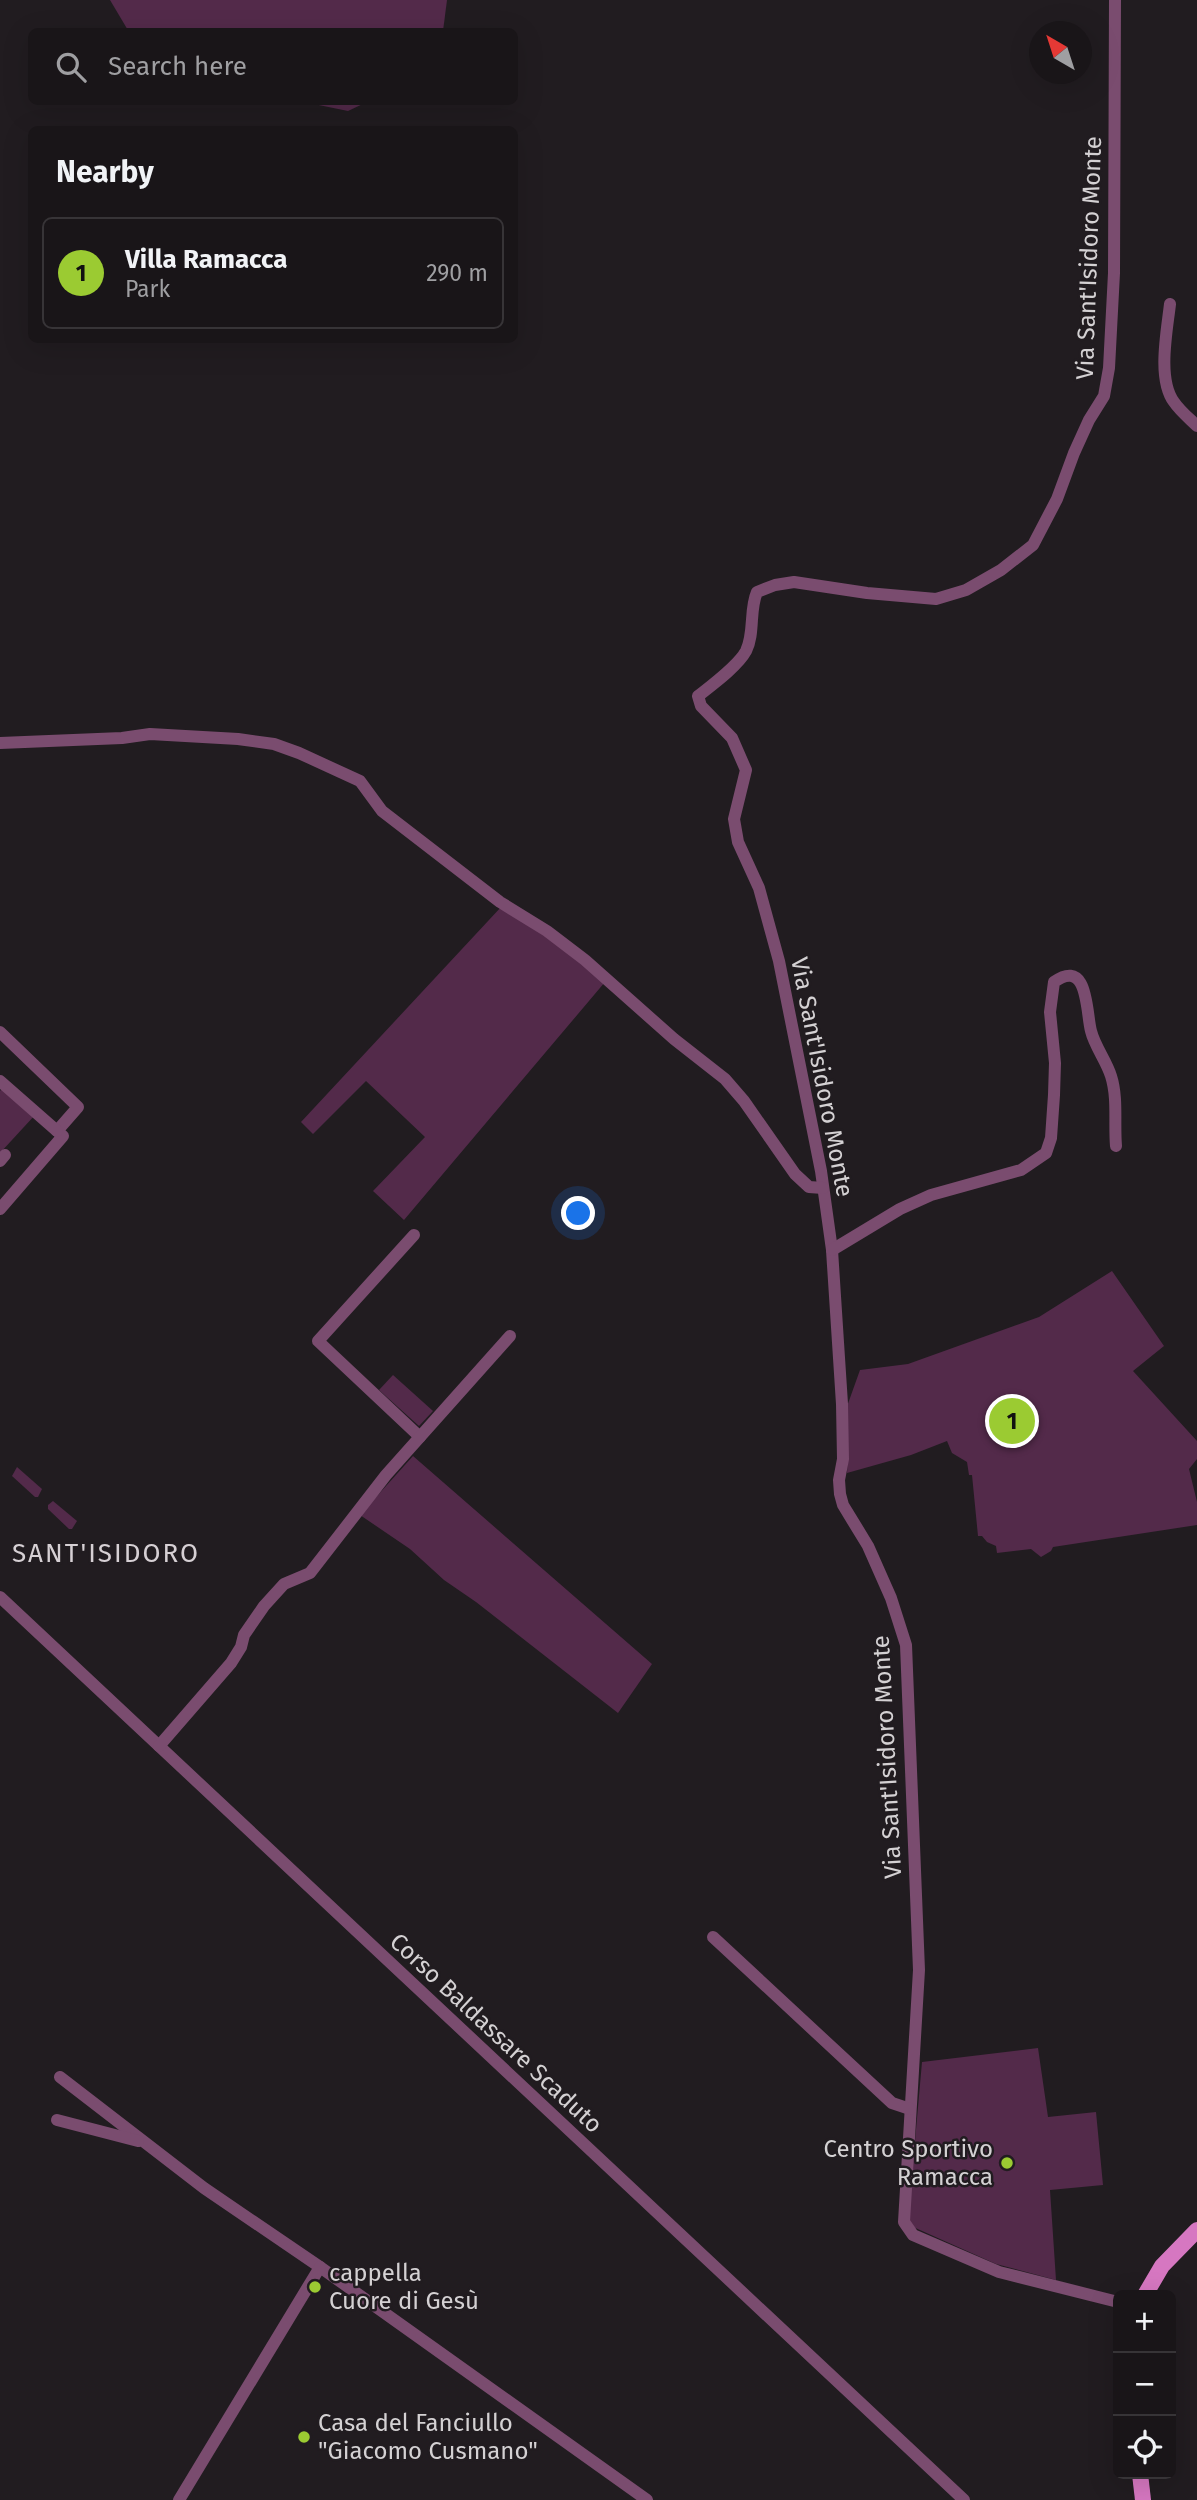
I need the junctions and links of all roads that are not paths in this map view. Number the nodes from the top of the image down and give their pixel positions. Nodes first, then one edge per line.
1 (1115, 0) edge
2 (1170, 304) dead end
3 (1197, 426) edge
4 (0, 743) edge
5 (0, 1032) edge
6 (0, 1081) edge
7 (57, 1131) junction
8 (1116, 1146) dead end
9 (823, 1188) junction
10 (0, 1209) edge
11 (414, 1235) dead end
12 (832, 1250) junction
13 (510, 1336) dead end
14 (420, 1437) junction
15 (0, 1597) edge
16 (159, 1746) junction
17 (713, 1937) dead end
18 (60, 2077) dead end
19 (910, 2109) junction
20 (57, 2120) dead end
21 (148, 2145) junction
22 (1197, 2230) edge
23 (320, 2267) junction
24 (1148, 2290) edge
25 (1113, 2300) edge
26 (1141, 2479) edge
27 (179, 2500) edge
28 (647, 2500) edge
29 (964, 2500) edge
30 (1143, 2500) edge

1 - 9 street, Via Sant'Isidoro Monte
2 - 3 street
4 - 9 street
5 - 7 street
6 - 7 street
7 - 10 street
8 - 12 street
9 - 12 street, Via Sant'Isidoro Monte
11 - 14 street
12 - 19 street, Via Sant'Isidoro Monte
13 - 14 street
14 - 16 street
15 - 16 street, Corso Baldassare Scaduto
16 - 29 street, Corso Baldassare Scaduto
17 - 19 street
18 - 21 street
19 - 25 street, Via Sant'Isidoro Monte
20 - 21 street
21 - 23 street
22 - 24 main road
23 - 27 street
23 - 28 street
26 - 30 main road

